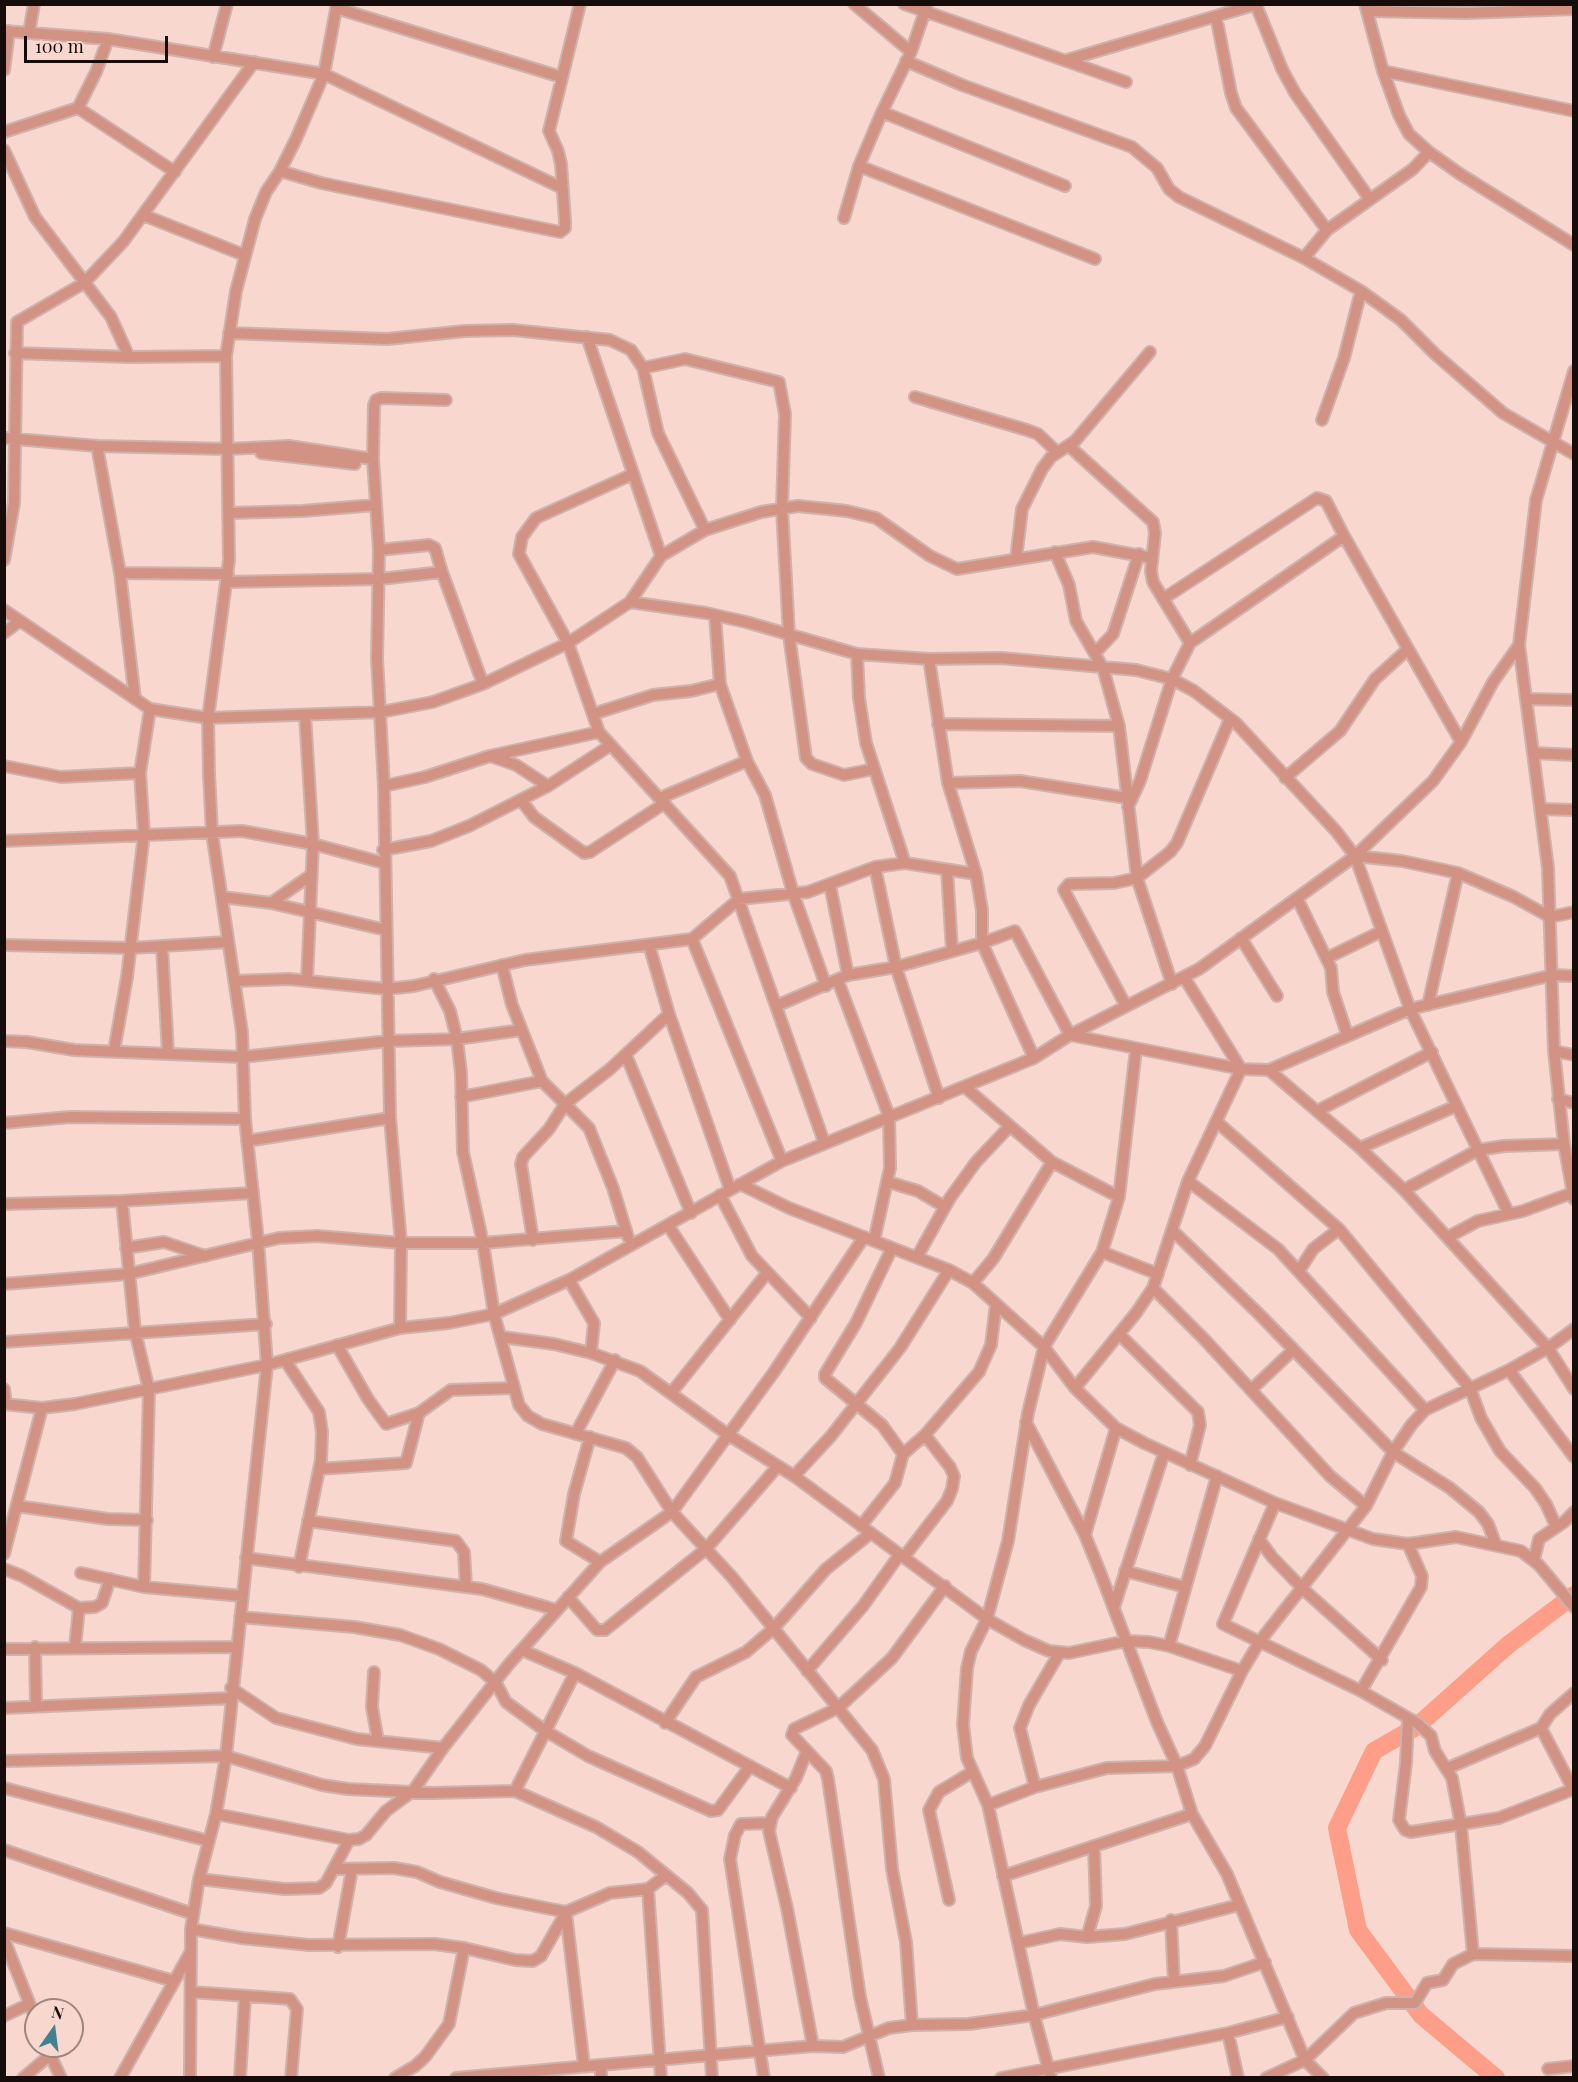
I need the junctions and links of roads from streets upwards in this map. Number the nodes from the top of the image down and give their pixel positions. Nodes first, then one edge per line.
1 (34, 4) edge
2 (227, 4) edge
3 (854, 4) edge
4 (904, 4) edge
5 (579, 5) edge
6 (1257, 5) edge
7 (337, 6) edge
8 (926, 8) edge
9 (1366, 8) edge
10 (1574, 9) edge
11 (1216, 16) junction
12 (7, 31) edge
13 (29, 33) junction
14 (108, 39) junction
15 (909, 56) junction
16 (213, 57) junction
17 (1067, 60) junction
18 (254, 62) junction
19 (4, 70) edge
20 (1383, 71) junction
21 (324, 74) junction
22 (561, 77) junction
23 (1126, 82) dead end
24 (78, 108) junction
25 (1574, 111) edge
26 (882, 112) junction
27 (4, 132) edge
28 (4, 150) edge
29 (1429, 152) junction
30 (859, 166) junction
31 (280, 171) junction
32 (175, 172) junction
33 (1065, 186) dead end
34 (562, 188) junction
35 (1370, 198) junction
36 (143, 215) junction
37 (844, 218) dead end
38 (1327, 230) junction
39 (1574, 245) edge
40 (244, 255) junction
41 (1304, 258) junction
42 (1095, 259) dead end
43 (84, 284) junction
44 (1360, 291) junction
45 (229, 333) junction
46 (587, 337) junction
47 (1150, 352) dead end
48 (15, 353) junction
49 (226, 356) junction
50 (129, 357) junction
51 (644, 368) junction
52 (1574, 371) edge
53 (915, 397) dead end
54 (446, 400) dead end
55 (1322, 420) dead end
56 (9, 439) edge
57 (1553, 443) junction
58 (97, 446) junction
59 (1069, 446) junction
60 (228, 449) junction
61 (1058, 452) junction
62 (1574, 454) edge
63 (373, 463) junction
64 (633, 474) junction
65 (376, 505) junction
66 (782, 508) junction
67 (230, 513) junction
68 (705, 530) junction
69 (1344, 536) junction
70 (379, 550) junction
71 (1055, 552) junction
72 (1139, 554) junction
73 (661, 556) junction
74 (1152, 558) junction
75 (1016, 559) junction
76 (4, 560) edge
77 (442, 572) junction
78 (120, 573) junction
79 (228, 578) junction
80 (380, 579) junction
81 (1163, 599) junction
82 (630, 602) junction
83 (4, 610) edge
84 (716, 615) junction
85 (20, 621) junction
86 (4, 633) edge
87 (789, 635) junction
88 (568, 643) junction
89 (1190, 643) junction
90 (1519, 645) junction
91 (1407, 650) junction
92 (1096, 652) junction
93 (857, 654) junction
94 (929, 659) junction
95 (1103, 668) junction
96 (1172, 679) junction
97 (483, 684) junction
98 (720, 684) junction
99 (135, 699) junction
100 (1526, 699) junction
101 (1574, 700) edge
102 (150, 709) junction
103 (381, 712) junction
104 (593, 714) junction
105 (305, 715) junction
106 (208, 718) junction
107 (1230, 719) junction
108 (938, 724) junction
109 (1119, 726) junction
110 (599, 732) junction
111 (1461, 742) junction
112 (611, 745) junction
113 (1534, 753) junction
114 (1574, 755) edge
115 (490, 756) junction
116 (747, 761) junction
117 (4, 766) edge
118 (874, 769) junction
119 (140, 773) junction
120 (1285, 778) junction
121 (948, 783) junction
122 (384, 786) junction
123 (548, 786) junction
124 (521, 800) junction
125 (662, 800) junction
126 (1127, 802) junction
127 (1541, 809) junction
128 (1574, 810) edge
129 (212, 833) junction
130 (144, 834) junction
131 (4, 841) edge
132 (313, 844) junction
133 (384, 850) junction
134 (1355, 856) junction
135 (384, 863) junction
136 (905, 863) junction
137 (875, 867) junction
138 (947, 870) junction
139 (1458, 873) junction
140 (976, 874) junction
141 (311, 875) junction
142 (1137, 878) junction
143 (830, 885) junction
144 (794, 893) junction
145 (222, 897) junction
146 (1297, 898) junction
147 (739, 899) junction
148 (271, 903) junction
149 (310, 912) junction
150 (1574, 912) edge
151 (1550, 917) junction
152 (386, 930) junction
153 (1380, 932) junction
154 (1240, 938) junction
155 (692, 939) junction
156 (227, 942) junction
157 (982, 943) junction
158 (4, 945) edge
159 (649, 945) junction
160 (162, 946) junction
161 (131, 948) junction
162 (952, 950) junction
163 (1327, 958) junction
164 (502, 964) junction
165 (896, 968) junction
166 (848, 975) junction
167 (1553, 975) junction
168 (1574, 976) edge
169 (1184, 977) junction
170 (434, 979) junction
171 (307, 980) junction
172 (235, 981) junction
173 (838, 981) junction
174 (1172, 984) junction
175 (826, 986) junction
176 (386, 989) junction
177 (1277, 996) dead end
178 (1428, 1005) junction
179 (776, 1006) junction
180 (1126, 1006) junction
181 (1410, 1009) junction
182 (669, 1014) junction
183 (521, 1030) junction
184 (1347, 1034) junction
185 (1070, 1035) junction
186 (457, 1039) junction
187 (4, 1041) edge
188 (389, 1041) junction
189 (1136, 1049) junction
190 (114, 1051) junction
191 (1554, 1051) junction
192 (1432, 1052) junction
193 (168, 1053) junction
194 (1574, 1054) edge
195 (626, 1055) junction
196 (242, 1057) junction
197 (1034, 1058) junction
198 (1241, 1069) junction
199 (1269, 1070) junction
200 (542, 1082) junction
201 (966, 1088) junction
202 (461, 1097) junction
203 (939, 1098) junction
204 (1558, 1099) junction
205 (1574, 1102) edge
206 (565, 1104) junction
207 (1456, 1106) junction
208 (1317, 1111) junction
209 (890, 1116) junction
210 (390, 1118) junction
211 (245, 1119) junction
212 (1217, 1122) junction
213 (4, 1123) edge
214 (1009, 1127) junction
215 (247, 1141) junction
216 (824, 1142) junction
217 (1564, 1144) junction
218 (1360, 1148) junction
219 (1478, 1150) junction
220 (1569, 1158) edge
221 (782, 1161) junction
222 (1052, 1162) junction
223 (1188, 1181) junction
224 (888, 1182) junction
225 (740, 1184) junction
226 (1404, 1190) junction
227 (725, 1192) junction
228 (252, 1193) junction
229 (1573, 1196) edge
230 (1119, 1197) junction
231 (122, 1201) junction
232 (4, 1204) edge
233 (945, 1207) junction
234 (691, 1213) junction
235 (1509, 1214) junction
236 (668, 1225) junction
237 (1339, 1229) junction
238 (626, 1231) junction
239 (1173, 1231) junction
240 (1448, 1237) junction
241 (869, 1239) junction
242 (532, 1240) junction
243 (258, 1241) junction
244 (401, 1243) junction
245 (483, 1243) junction
246 (630, 1245) junction
247 (126, 1248) junction
248 (892, 1248) junction
249 (1102, 1252) junction
250 (206, 1256) junction
251 (917, 1257) junction
252 (949, 1270) junction
253 (1299, 1271) junction
254 (767, 1273) junction
255 (128, 1274) junction
256 (1158, 1274) junction
257 (569, 1280) junction
258 (973, 1283) junction
259 (4, 1284) edge
260 (1153, 1288) junction
261 (996, 1304) junction
262 (494, 1314) junction
263 (811, 1318) junction
264 (730, 1320) junction
265 (266, 1324) junction
266 (400, 1328) junction
267 (1574, 1329) edge
268 (135, 1331) junction
269 (1119, 1334) junction
270 (502, 1337) junction
271 (4, 1342) edge
272 (337, 1345) junction
273 (1044, 1347) junction
274 (1548, 1348) junction
275 (1292, 1351) junction
276 (591, 1353) junction
277 (285, 1360) junction
278 (615, 1360) junction
279 (267, 1365) junction
280 (1509, 1370) junction
281 (513, 1388) junction
282 (1075, 1388) junction
283 (1470, 1388) junction
284 (4, 1389) edge
285 (1574, 1389) edge
286 (149, 1390) junction
287 (1251, 1390) junction
288 (672, 1392) junction
289 (856, 1403) junction
290 (5, 1404) edge
291 (42, 1408) junction
292 (1425, 1410) junction
293 (419, 1413) junction
294 (1026, 1422) junction
295 (1116, 1428) junction
296 (576, 1433) junction
297 (727, 1434) junction
298 (925, 1436) junction
299 (590, 1437) junction
300 (1393, 1452) junction
301 (1572, 1452) edge
302 (1164, 1453) junction
303 (903, 1455) junction
304 (1190, 1464) junction
305 (778, 1466) junction
306 (319, 1469) junction
307 (794, 1476) junction
308 (1217, 1476) junction
309 (1275, 1503) junction
310 (17, 1506) junction
311 (1366, 1506) junction
312 (672, 1512) junction
313 (1574, 1512) edge
314 (147, 1520) junction
315 (308, 1521) junction
316 (861, 1526) junction
317 (1556, 1526) junction
318 (1347, 1532) junction
319 (871, 1533) junction
320 (1085, 1535) junction
321 (1259, 1539) junction
322 (1408, 1544) junction
323 (1496, 1545) junction
324 (706, 1549) junction
325 (4, 1554) edge
326 (902, 1555) junction
327 (246, 1557) junction
328 (1534, 1560) junction
329 (600, 1562) junction
330 (299, 1567) junction
331 (4, 1569) edge
332 (1125, 1571) junction
333 (81, 1573) dead end
334 (110, 1579) junction
335 (466, 1586) junction
336 (945, 1586) junction
337 (144, 1587) junction
338 (1185, 1587) junction
339 (1303, 1589) junction
340 (242, 1596) junction
341 (568, 1597) junction
342 (1114, 1607) junction
343 (1574, 1607) edge
344 (79, 1608) junction
345 (557, 1610) junction
346 (240, 1617) junction
347 (987, 1619) junction
348 (774, 1628) junction
349 (1126, 1641) junction
350 (1260, 1641) junction
351 (1169, 1646) junction
352 (35, 1647) junction
353 (75, 1647) junction
354 (237, 1647) junction
355 (4, 1649) edge
356 (522, 1650) junction
357 (1060, 1652) junction
358 (1382, 1660) junction
359 (374, 1671) dead end
360 (807, 1671) junction
361 (1242, 1671) junction
362 (575, 1673) junction
363 (496, 1683) junction
364 (1361, 1692) junction
365 (231, 1693) junction
366 (1574, 1693) edge
367 (36, 1706) junction
368 (4, 1708) edge
369 (838, 1708) junction
370 (1408, 1719) junction
371 (665, 1723) junction
372 (1541, 1728) junction
373 (544, 1730) junction
374 (378, 1741) junction
375 (443, 1748) junction
376 (807, 1751) junction
377 (226, 1756) junction
378 (4, 1761) edge
379 (750, 1766) junction
380 (1177, 1766) junction
381 (1448, 1768) junction
382 (972, 1772) junction
383 (1035, 1787) junction
384 (4, 1788) edge
385 (791, 1788) junction
386 (1573, 1789) edge
387 (413, 1791) junction
388 (515, 1791) junction
389 (988, 1805) junction
390 (216, 1814) junction
391 (1192, 1814) junction
392 (770, 1823) junction
393 (1461, 1825) junction
394 (349, 1840) junction
395 (209, 1841) junction
396 (1094, 1846) junction
397 (4, 1850) edge
398 (334, 1869) junction
399 (352, 1869) junction
400 (665, 1876) junction
401 (1003, 1876) junction
402 (200, 1879) junction
403 (648, 1889) junction
404 (949, 1900) dead end
405 (1239, 1905) junction
406 (566, 1912) junction
407 (193, 1914) junction
408 (1171, 1920) junction
409 (191, 1929) junction
410 (4, 1933) edge
411 (1087, 1937) junction
412 (4, 1939) edge
413 (1019, 1943) junction
414 (338, 1947) junction
415 (464, 1948) junction
416 (190, 1952) junction
417 (1473, 1954) junction
418 (1574, 1956) edge
419 (1265, 1962) junction
420 (174, 1981) junction
421 (1174, 1982) junction
422 (191, 1992) junction
423 (245, 1996) junction
424 (27, 1998) edge
425 (24, 2006) edge
426 (1034, 2015) junction
427 (4, 2016) edge
428 (1288, 2017) junction
429 (912, 2025) junction
430 (1228, 2033) junction
431 (869, 2035) junction
432 (813, 2046) junction
433 (761, 2050) junction
434 (710, 2056) junction
435 (41, 2058) edge
436 (52, 2058) edge
437 (1305, 2060) junction
438 (659, 2061) junction
439 (601, 2065) junction
440 (584, 2066) junction
441 (1574, 2066) edge
442 (1548, 2069) dead end
443 (1050, 2072) edge
444 (495, 2075) edge
445 (24, 2078) edge
446 (61, 2078) edge
447 (120, 2078) edge
448 (190, 2078) edge
449 (240, 2078) edge
450 (291, 2078) edge
451 (395, 2078) edge
452 (456, 2078) edge
453 (601, 2078) edge
454 (660, 2078) edge
455 (712, 2078) edge
456 (764, 2078) edge
457 (879, 2078) edge
458 (1002, 2078) edge
459 (1238, 2078) edge
460 (1266, 2078) edge
461 (1323, 2078) edge

1 - 13 street
2 - 16 street
3 - 15 street
4 - 8 street
5 - 22 street
6 - 11 street
6 - 35 street
7 - 21 street
7 - 22 street
8 - 15 street
8 - 17 street
9 - 10 street
9 - 20 street
11 - 17 street
11 - 38 street
12 - 13 street
12 - 19 street
13 - 14 street
14 - 16 street
14 - 24 street
15 - 26 street
15 - 41 street
16 - 18 street
17 - 23 street
18 - 21 street
18 - 32 street
20 - 25 street
20 - 29 street
21 - 31 street
21 - 34 street
22 - 34 street
24 - 27 street
24 - 32 street
26 - 30 street
26 - 33 street
28 - 43 street
29 - 35 street
29 - 39 street
30 - 37 street
30 - 42 street
31 - 34 street
31 - 40 street
32 - 36 street
35 - 38 street
36 - 40 street
36 - 43 street
38 - 41 street
40 - 45 street
41 - 44 street
43 - 48 street
43 - 50 street
44 - 55 street
44 - 57 street
45 - 46 street
45 - 49 street
46 - 51 street
46 - 64 street
47 - 59 street
48 - 50 street
48 - 56 street
49 - 50 street
49 - 60 street
51 - 66 street
51 - 68 street
52 - 57 street
53 - 61 street
54 - 63 street
56 - 58 street
56 - 76 street
57 - 62 street
57 - 90 street
58 - 60 street
58 - 78 street
59 - 61 street
59 - 74 street
60 - 63 street
60 - 67 street
61 - 75 street
63 - 65 street
64 - 73 street
64 - 88 street
65 - 67 street
65 - 70 street
66 - 68 street
66 - 75 street
66 - 87 street
67 - 79 street
68 - 73 street
69 - 81 street
69 - 89 street
69 - 91 street
70 - 77 street
70 - 80 street
71 - 72 street
71 - 75 street
71 - 92 street
72 - 74 street
72 - 92 street
73 - 82 street
74 - 81 street
77 - 80 street
77 - 97 street
78 - 79 street
78 - 99 street
79 - 80 street
79 - 106 street
80 - 103 street
81 - 89 street
82 - 84 street
82 - 88 street
83 - 85 street
84 - 87 street
84 - 98 street
85 - 86 street
85 - 99 street
87 - 93 street
87 - 118 street
88 - 97 street
88 - 104 street
89 - 96 street
90 - 100 street
90 - 111 street
91 - 111 street
91 - 120 street
92 - 95 street
93 - 94 street
93 - 118 street
94 - 95 street
94 - 108 street
95 - 96 street
95 - 109 street
96 - 107 street
96 - 126 street
97 - 103 street
98 - 104 street
98 - 116 street
99 - 102 street
100 - 101 street
100 - 113 street
102 - 106 street
102 - 119 street
103 - 105 street
103 - 122 street
104 - 110 street
105 - 106 street
105 - 132 street
106 - 129 street
107 - 120 street
107 - 142 street
108 - 109 street
108 - 121 street
109 - 126 street
110 - 112 street
110 - 115 street
111 - 134 street
112 - 123 street
112 - 125 street
113 - 114 street
113 - 127 street
115 - 122 street
115 - 123 street
116 - 125 street
116 - 144 street
117 - 119 street
118 - 136 street
119 - 130 street
120 - 134 street
121 - 126 street
121 - 140 street
122 - 133 street
123 - 124 street
124 - 125 street
124 - 133 street
125 - 147 street
126 - 142 street
127 - 128 street
127 - 151 street
129 - 130 street
129 - 132 street
129 - 145 street
130 - 131 street
130 - 161 street
132 - 135 street
132 - 141 street
133 - 135 street
134 - 139 street
134 - 146 street
134 - 153 street
135 - 152 street
136 - 137 street
136 - 138 street
137 - 143 street
137 - 165 street
138 - 140 street
138 - 162 street
139 - 151 street
139 - 178 street
140 - 157 street
141 - 148 street
141 - 149 street
142 - 174 street
142 - 180 street
143 - 144 street
143 - 166 street
144 - 147 street
144 - 175 street
145 - 148 street
145 - 156 street
146 - 154 street
146 - 163 street
147 - 155 street
147 - 179 street
148 - 149 street
149 - 152 street
149 - 171 street
150 - 151 street
151 - 167 street
152 - 176 street
153 - 163 street
153 - 181 street
154 - 169 street
154 - 177 street
155 - 159 street
155 - 221 street
156 - 160 street
156 - 172 street
157 - 162 street
157 - 185 street
157 - 197 street
158 - 161 street
159 - 164 street
159 - 182 street
160 - 161 street
160 - 193 street
161 - 190 street
162 - 165 street
163 - 184 street
164 - 170 street
164 - 183 street
165 - 166 street
165 - 203 street
166 - 173 street
167 - 168 street
167 - 178 street
167 - 191 street
169 - 174 street
169 - 198 street
170 - 176 street
170 - 186 street
171 - 172 street
171 - 176 street
172 - 196 street
173 - 175 street
173 - 209 street
174 - 180 street
175 - 179 street
176 - 188 street
178 - 181 street
179 - 216 street
180 - 185 street
181 - 184 street
181 - 192 street
182 - 195 street
182 - 227 street
183 - 186 street
183 - 200 street
184 - 199 street
185 - 189 street
185 - 197 street
186 - 188 street
186 - 202 street
187 - 190 street
188 - 196 street
188 - 210 street
189 - 198 street
189 - 230 street
190 - 193 street
191 - 194 street
191 - 204 street
192 - 207 street
192 - 208 street
193 - 196 street
195 - 206 street
195 - 234 street
196 - 211 street
197 - 201 street
198 - 199 street
198 - 212 street
199 - 208 street
200 - 202 street
200 - 206 street
201 - 203 street
201 - 214 street
202 - 245 street
203 - 209 street
204 - 205 street
204 - 217 street
206 - 238 street
206 - 242 street
207 - 218 street
207 - 219 street
208 - 218 street
209 - 216 street
209 - 224 street
210 - 215 street
210 - 244 street
211 - 213 street
211 - 215 street
212 - 223 street
212 - 237 street
214 - 222 street
214 - 233 street
215 - 228 street
216 - 221 street
217 - 219 street
217 - 220 street
218 - 226 street
219 - 226 street
219 - 235 street
220 - 229 street
221 - 225 street
222 - 230 street
222 - 258 street
223 - 239 street
223 - 253 street
224 - 233 street
224 - 241 street
225 - 227 street
225 - 241 street
226 - 240 street
227 - 234 street
227 - 254 street
228 - 231 street
228 - 243 street
229 - 235 street
230 - 249 street
231 - 232 street
231 - 247 street
233 - 251 street
234 - 236 street
235 - 240 street
236 - 246 street
236 - 264 street
237 - 253 street
237 - 283 street
238 - 242 street
238 - 246 street
239 - 256 street
239 - 275 street
240 - 274 street
241 - 248 street
241 - 263 street
242 - 245 street
243 - 244 street
243 - 250 street
243 - 265 street
244 - 245 street
244 - 266 street
245 - 262 street
246 - 257 street
247 - 250 street
247 - 255 street
248 - 251 street
248 - 289 street
249 - 256 street
249 - 273 street
250 - 255 street
251 - 252 street
252 - 258 street
252 - 289 street
253 - 292 street
254 - 263 street
254 - 264 street
255 - 259 street
255 - 268 street
256 - 260 street
257 - 262 street
257 - 276 street
258 - 261 street
260 - 269 street
260 - 287 street
261 - 273 street
261 - 298 street
262 - 266 street
262 - 270 street
263 - 297 street
264 - 288 street
265 - 268 street
265 - 279 street
266 - 272 street
267 - 274 street
268 - 271 street
268 - 286 street
269 - 282 street
269 - 304 street
270 - 276 street
270 - 281 street
272 - 277 street
272 - 293 street
273 - 282 street
273 - 294 street
274 - 280 street
274 - 285 street
275 - 287 street
275 - 300 street
276 - 278 street
277 - 279 street
277 - 306 street
278 - 288 street
278 - 296 street
279 - 286 street
279 - 327 street
280 - 283 street
280 - 301 street
281 - 293 street
281 - 296 street
282 - 295 street
283 - 292 street
283 - 317 street
284 - 290 street
286 - 291 street
286 - 314 street
287 - 311 street
288 - 297 street
289 - 303 street
289 - 307 street
290 - 291 street
291 - 310 street
292 - 300 street
293 - 306 street
294 - 320 street
294 - 347 street
295 - 302 street
295 - 320 street
296 - 299 street
297 - 305 street
297 - 312 street
298 - 303 street
298 - 326 street
299 - 312 street
299 - 329 street
300 - 311 street
300 - 323 street
302 - 304 street
302 - 332 street
303 - 316 street
304 - 308 street
305 - 307 street
305 - 324 street
306 - 315 street
307 - 316 street
308 - 309 street
308 - 338 street
309 - 318 street
309 - 321 street
310 - 314 street
310 - 325 street
311 - 318 street
312 - 324 street
312 - 329 street
313 - 317 street
314 - 337 street
315 - 330 street
315 - 335 street
316 - 319 street
317 - 328 street
318 - 322 street
318 - 339 street
319 - 326 street
319 - 348 street
320 - 342 street
321 - 339 street
321 - 350 street
322 - 323 street
322 - 358 street
323 - 328 street
324 - 341 street
324 - 348 street
326 - 336 street
326 - 360 street
327 - 330 street
327 - 340 street
328 - 343 street
329 - 341 street
330 - 335 street
331 - 344 street
332 - 338 street
332 - 342 street
333 - 334 street
334 - 337 street
334 - 344 street
335 - 345 street
336 - 347 street
336 - 369 street
337 - 340 street
338 - 351 street
339 - 350 street
339 - 358 street
340 - 346 street
341 - 345 street
342 - 349 street
344 - 353 street
345 - 356 street
346 - 354 street
346 - 363 street
347 - 357 street
347 - 382 street
348 - 360 street
348 - 371 street
349 - 351 street
349 - 357 street
349 - 380 street
350 - 361 street
350 - 364 street
351 - 361 street
352 - 353 street
352 - 355 street
352 - 367 street
353 - 354 street
354 - 365 street
356 - 362 street
356 - 363 street
357 - 383 street
358 - 364 street
359 - 374 street
360 - 369 street
361 - 380 street
362 - 371 street
362 - 373 street
363 - 373 street
363 - 375 street
364 - 370 street
365 - 367 street
365 - 374 street
365 - 377 street
366 - 372 street
367 - 368 street
369 - 376 street
369 - 429 street
370 - 381 street
370 - 393 street
371 - 379 street
372 - 381 street
372 - 386 street
373 - 379 street
373 - 388 street
374 - 375 street
375 - 387 street
376 - 385 street
376 - 431 street
377 - 378 street
377 - 387 street
377 - 390 street
379 - 385 street
380 - 383 street
380 - 391 street
381 - 393 street
382 - 389 street
382 - 404 street
383 - 389 street
384 - 395 street
385 - 392 street
386 - 393 street
387 - 388 street
387 - 394 street
388 - 400 street
389 - 401 street
390 - 394 street
390 - 395 street
391 - 396 street
391 - 405 street
392 - 432 street
392 - 433 street
393 - 417 street
394 - 398 street
395 - 402 street
396 - 401 street
396 - 411 street
397 - 407 street
398 - 399 street
398 - 402 street
399 - 406 street
399 - 414 street
400 - 403 street
400 - 434 street
401 - 413 street
402 - 407 street
403 - 406 street
403 - 438 street
405 - 408 street
405 - 419 street
406 - 415 street
406 - 440 street
407 - 409 street
408 - 411 street
408 - 421 street
409 - 414 street
409 - 416 street
410 - 420 street
411 - 413 street
412 - 424 street
413 - 426 street
414 - 415 street
415 - 451 street
416 - 420 street
416 - 422 street
417 - 418 street
417 - 437 street
419 - 421 street
419 - 428 street
420 - 447 street
421 - 426 street
422 - 423 street
422 - 448 street
423 - 449 street
423 - 450 street
425 - 427 street
426 - 429 street
426 - 443 street
428 - 430 street
428 - 437 street
429 - 431 street
430 - 443 street
430 - 459 street
431 - 432 street
431 - 457 street
432 - 433 street
433 - 434 street
433 - 456 street
434 - 438 street
434 - 455 street
435 - 445 street
436 - 446 street
437 - 460 street
437 - 461 street
438 - 439 street
438 - 454 street
439 - 440 street
439 - 453 street
440 - 444 street
441 - 442 street
443 - 458 street
444 - 452 street

